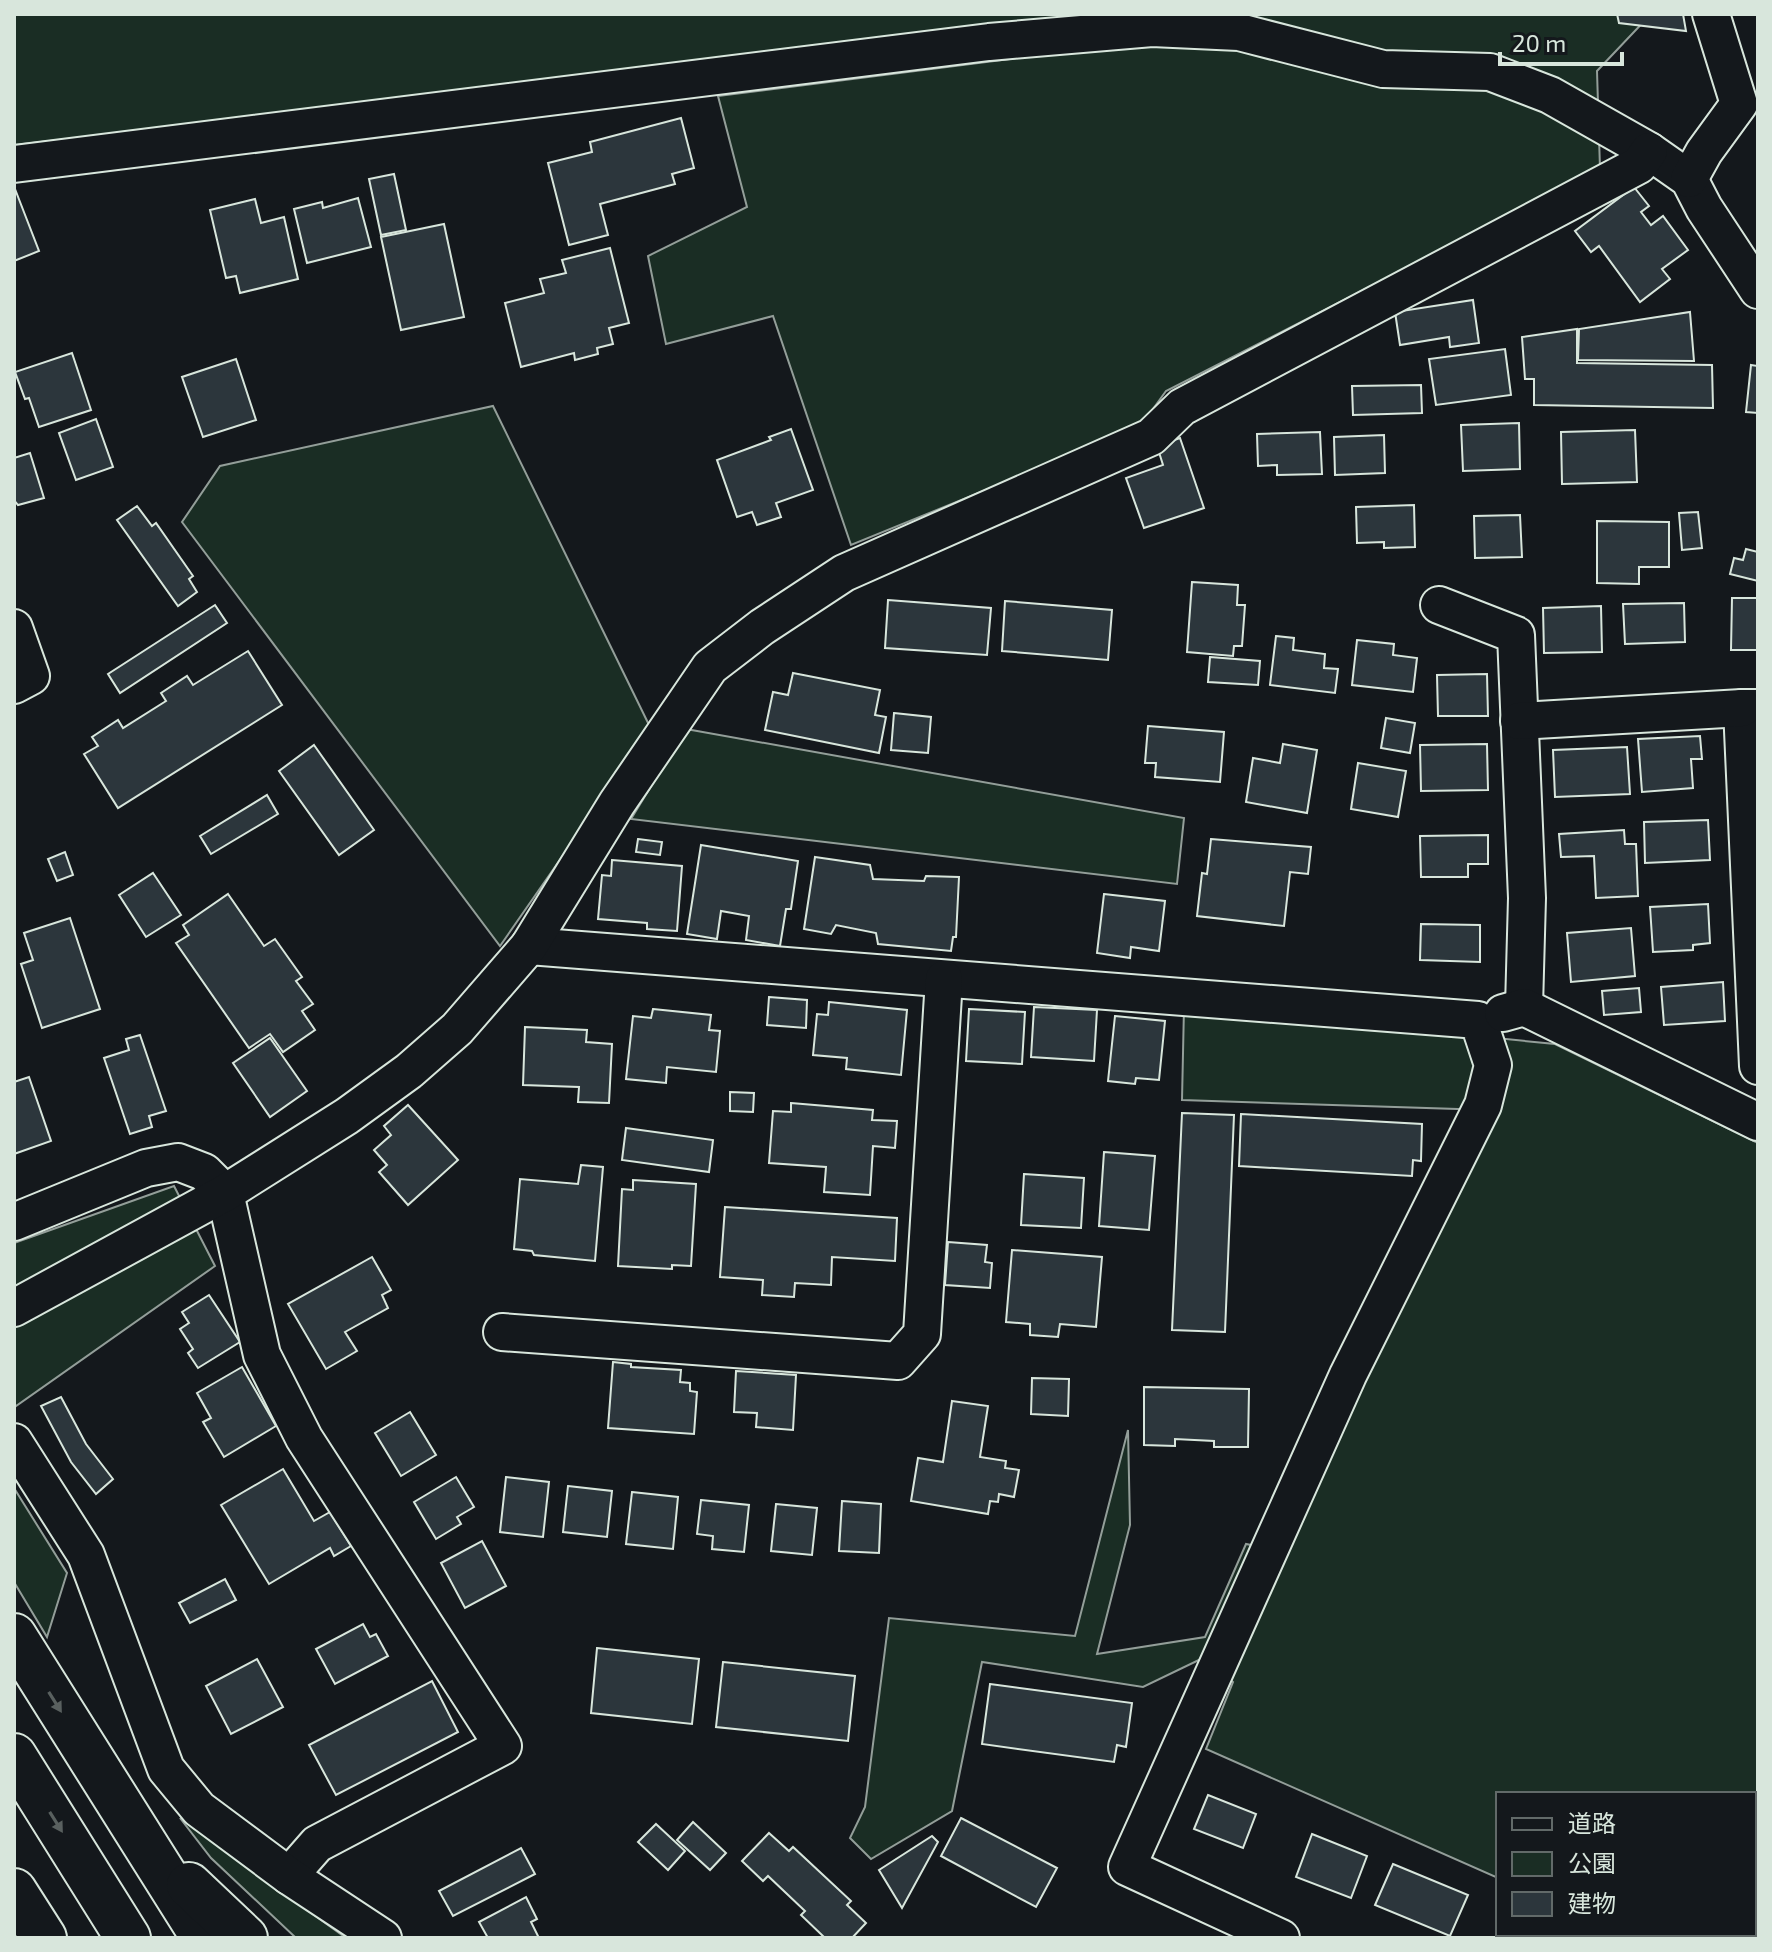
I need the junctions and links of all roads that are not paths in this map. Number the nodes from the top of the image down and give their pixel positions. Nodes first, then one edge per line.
1 (1711, 14) edge
2 (1649, 151) junction
3 (14, 164) edge
4 (1689, 179) junction
5 (1758, 290) edge
6 (1439, 605) dead end
7 (14, 628) edge
8 (14, 685) edge
9 (1750, 708) edge
10 (1519, 721) junction
11 (529, 946) junction
12 (944, 979) junction
13 (1524, 1007) junction
14 (1478, 1020) junction
15 (1758, 1066) edge
16 (1758, 1122) edge
17 (225, 1193) junction
18 (14, 1222) edge
19 (14, 1308) edge
20 (502, 1332) dead end
21 (14, 1442) edge
22 (14, 1636) edge
23 (14, 1756) edge
24 (124, 1811) junction
25 (289, 1876) junction
26 (14, 1891) edge
27 (44, 1938) edge
28 (128, 1938) edge
29 (204, 1938) edge
30 (245, 1938) edge
31 (383, 1938) edge
32 (1281, 1938) edge

1 - 4 street
2 - 3 street
2 - 4 street
2 - 11 street
4 - 5 street
6 - 10 street
7 - 8 street
9 - 10 street
9 - 15 street
10 - 13 street
11 - 12 street
11 - 17 street
12 - 14 street
12 - 20 street
13 - 14 street
13 - 16 street
14 - 32 street
17 - 18 street
17 - 19 street
17 - 25 street
21 - 25 street
22 -> 24 highway
23 -> 28 highway
24 - 29 highway
24 - 30 highway
25 - 31 street
26 - 27 highway

